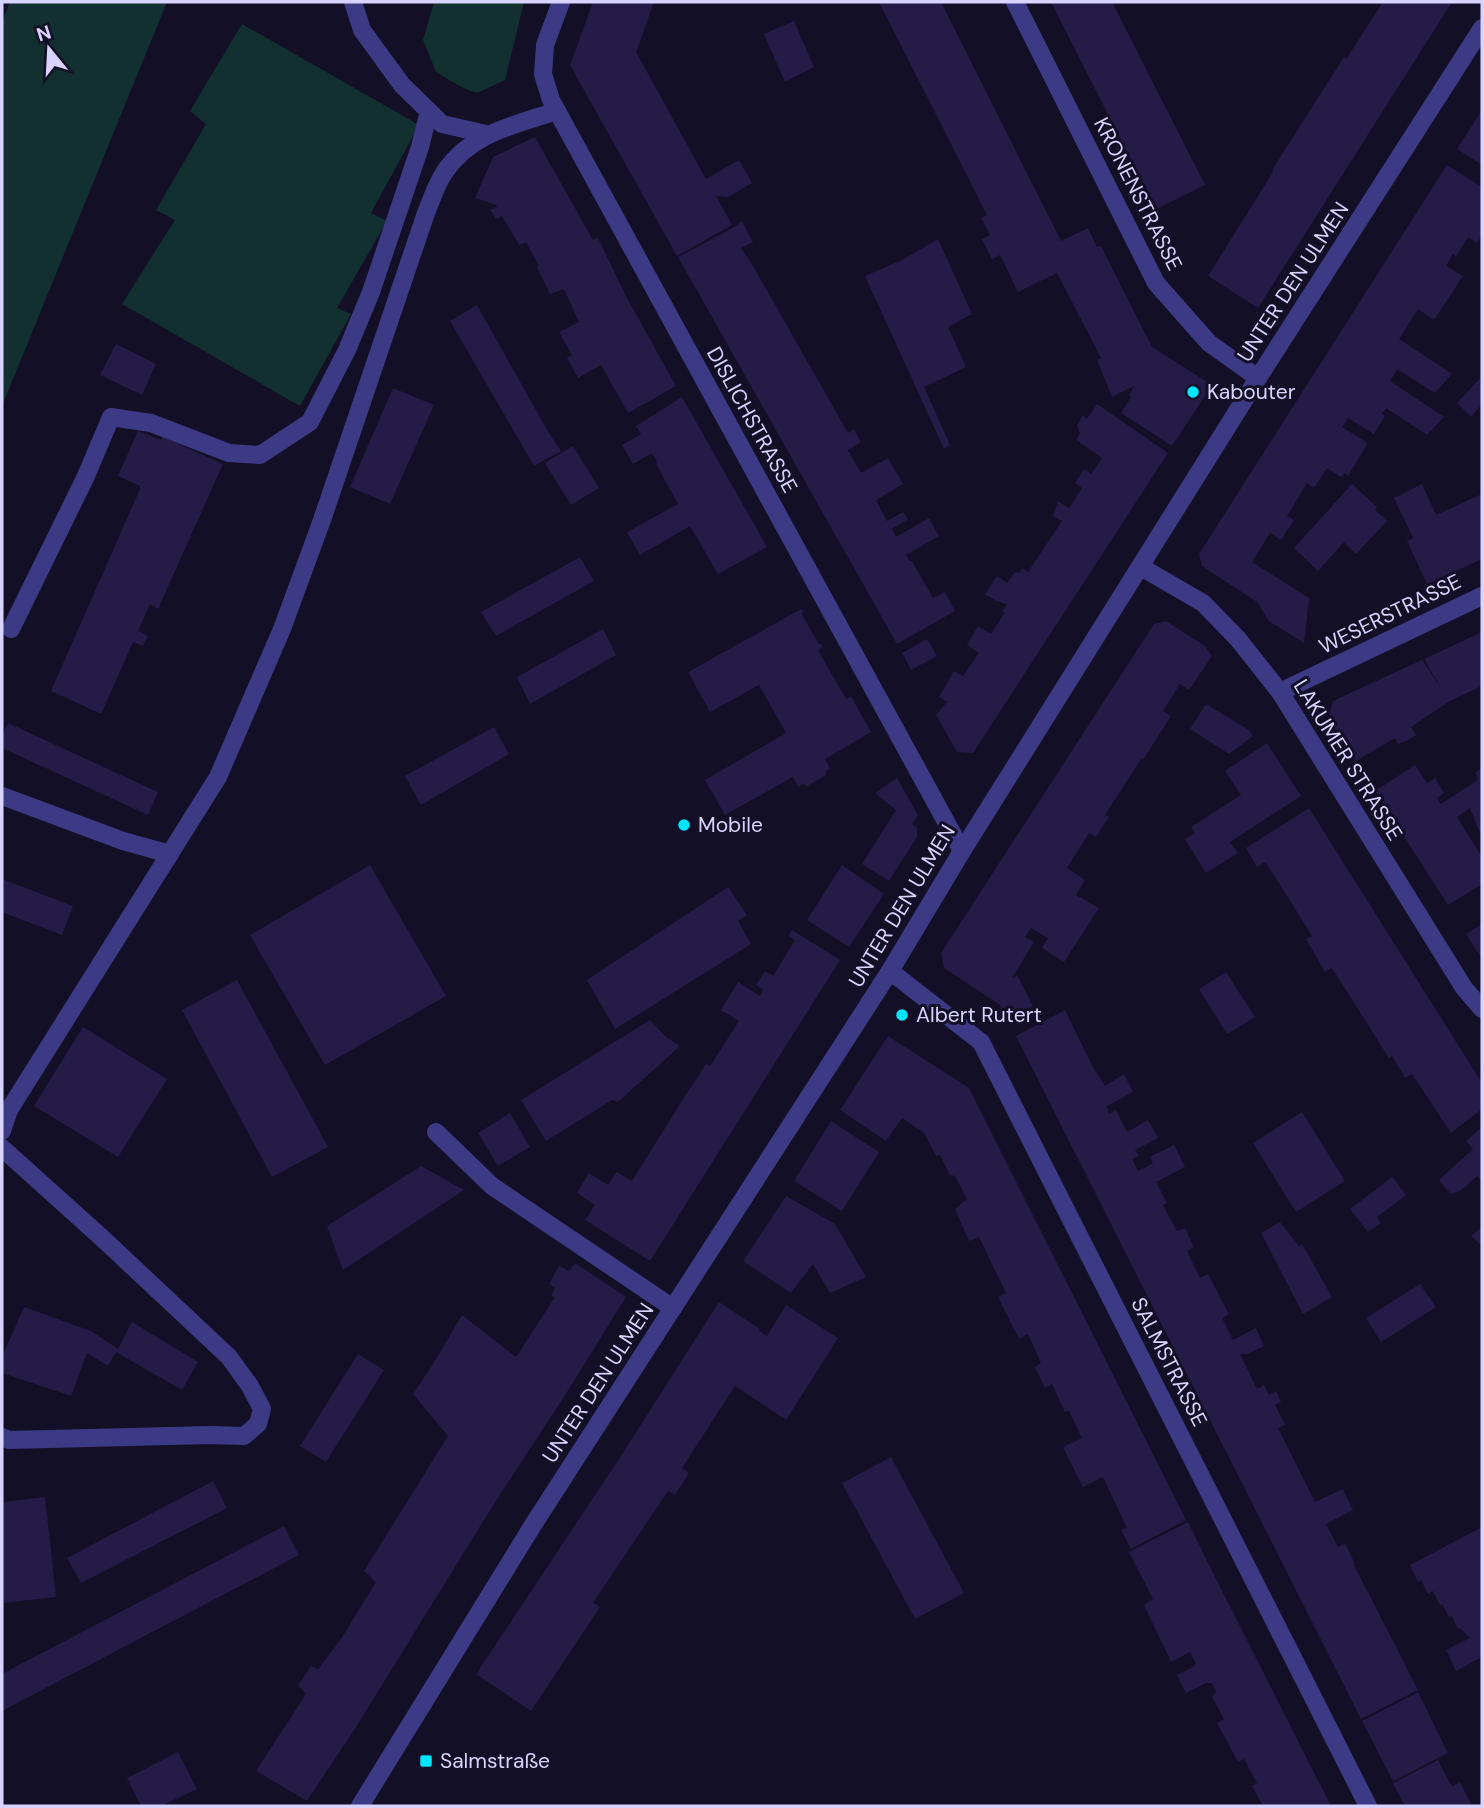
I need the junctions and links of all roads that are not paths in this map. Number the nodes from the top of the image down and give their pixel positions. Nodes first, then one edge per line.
1 (353, 2) edge
2 (561, 2) edge
3 (1015, 2) edge
4 (1482, 27) edge
5 (429, 111) junction
6 (557, 111) junction
7 (486, 134) junction
8 (1258, 378) junction
9 (1141, 567) junction
10 (1482, 596) edge
11 (11, 629) dead end
12 (1280, 692) junction
13 (2, 796) edge
14 (962, 851) junction
15 (170, 854) junction
16 (890, 971) junction
17 (1482, 1009) edge
18 (2, 1131) edge
19 (436, 1132) dead end
20 (2, 1148) edge
21 (673, 1308) junction
22 (2, 1437) edge
23 (360, 1806) edge
24 (1368, 1806) edge

1 - 5 street
2 - 6 street, DISLICHSTRASSE
3 - 8 street, KRONENSTRASSE
4 - 8 street, UNTER DEN ULMEN
5 - 7 street
5 - 11 street
6 - 7 street
6 - 14 street, DISLICHSTRASSE
7 - 15 street
8 - 9 street, UNTER DEN ULMEN
9 - 12 street, LAKUMER STRASSE
9 - 14 street, UNTER DEN ULMEN
10 - 12 street, WESERSTRASSE
12 - 17 street, LAKUMER STRASSE
13 - 15 street
14 - 16 street, UNTER DEN ULMEN
15 - 18 street
16 - 21 street, UNTER DEN ULMEN
16 - 24 street, SALMSTRASSE
19 - 21 street
20 - 22 street
21 - 23 street, UNTER DEN ULMEN

